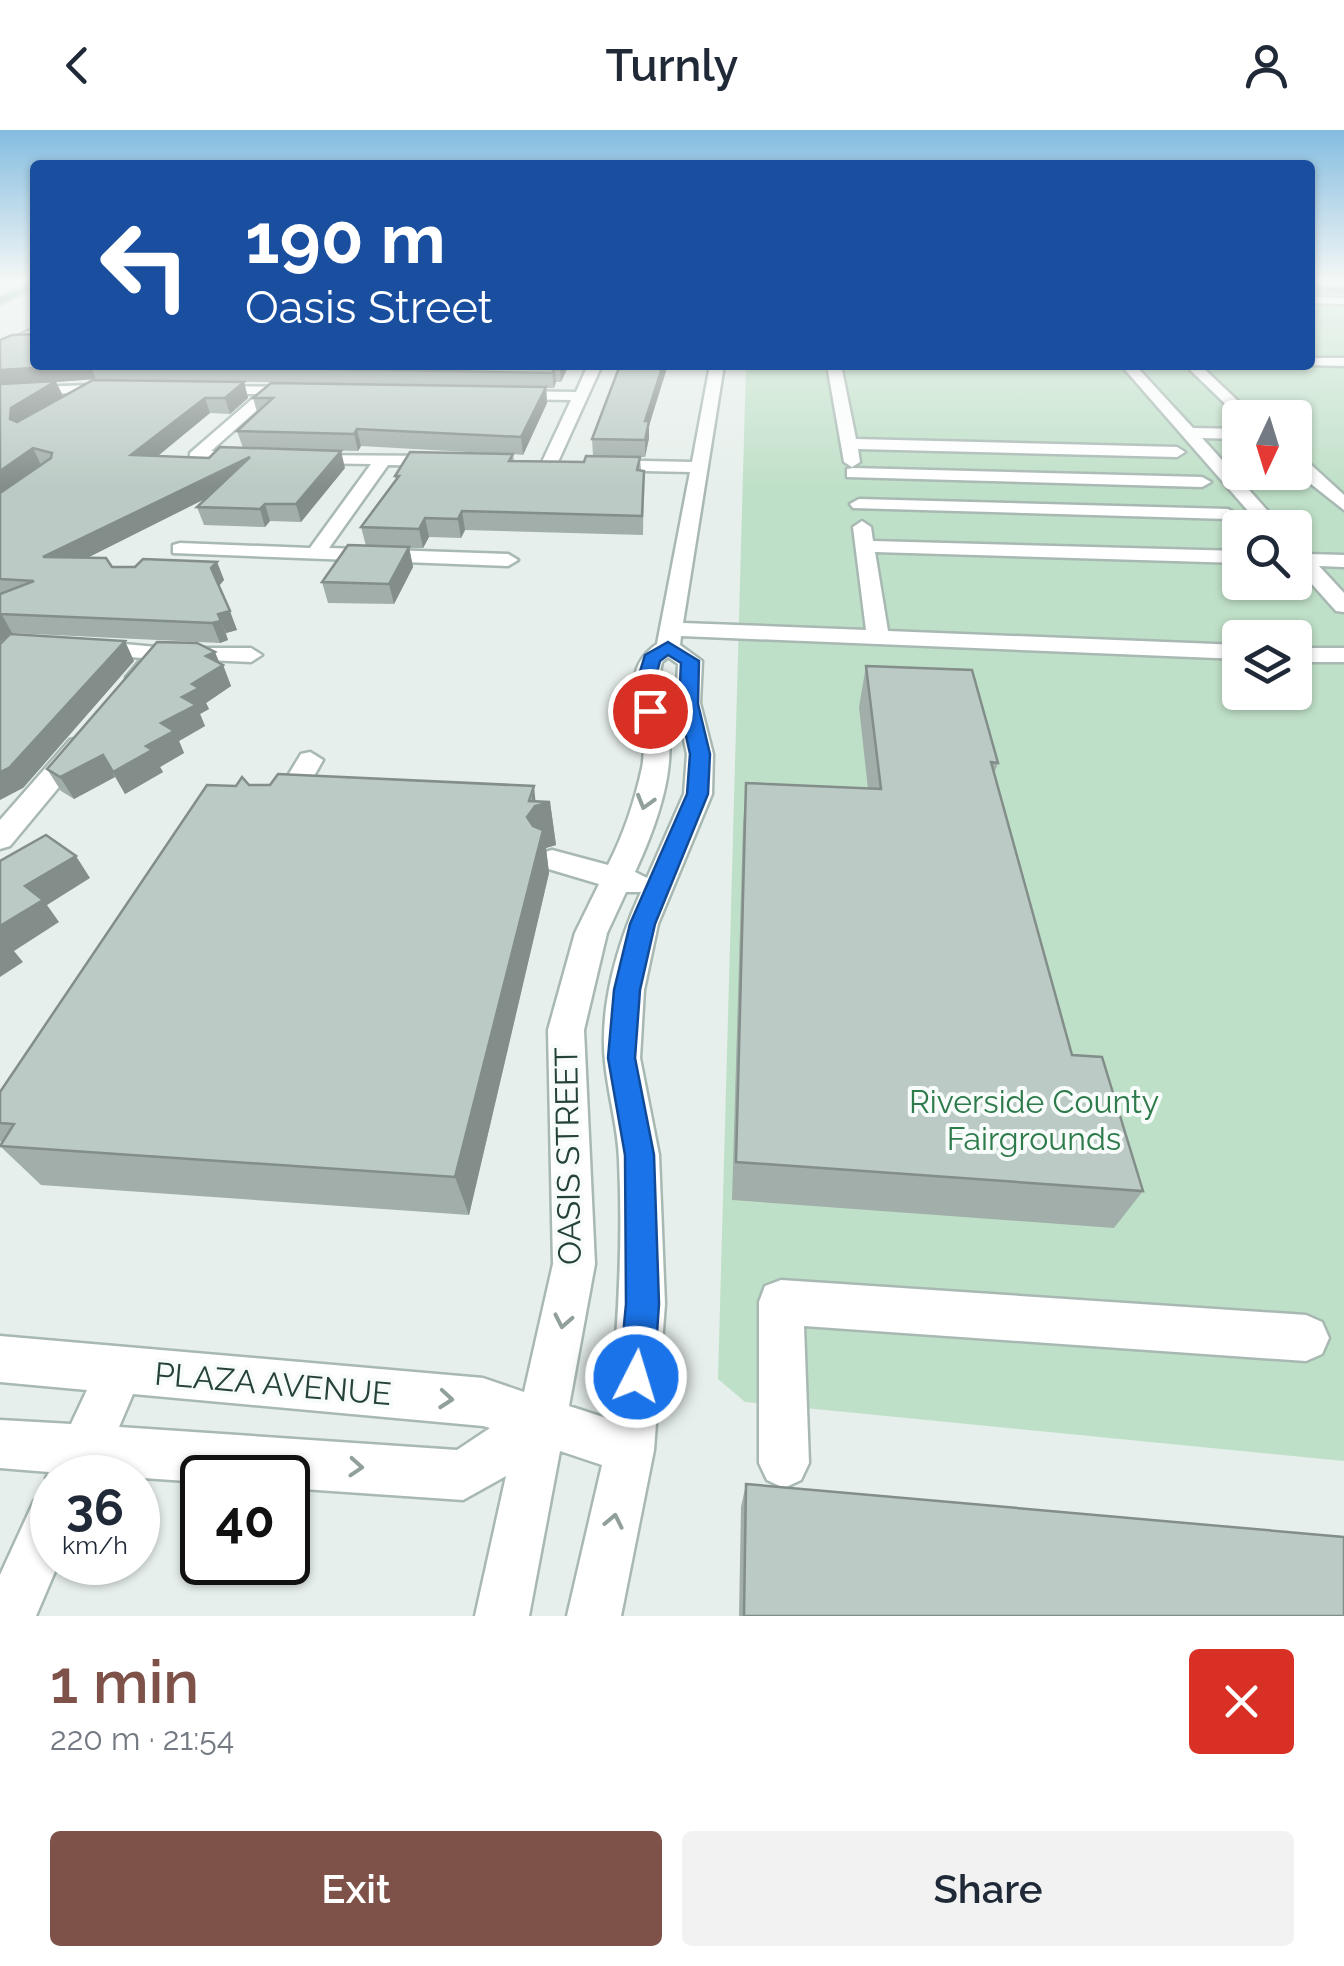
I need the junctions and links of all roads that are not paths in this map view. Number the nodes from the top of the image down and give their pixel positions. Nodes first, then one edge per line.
1 (1315, 362) edge
2 (1344, 362) edge
3 (593, 370) edge
4 (716, 370) edge
5 (835, 370) edge
6 (1132, 370) edge
7 (1197, 370) edge
8 (96, 387) junction
9 (135, 388) edge
10 (193, 389) edge
11 (271, 390) junction
12 (329, 391) edge
13 (0, 392) edge
14 (485, 394) edge
15 (582, 396) junction
16 (1230, 400) edge
17 (68, 404) edge
18 (1189, 433) junction
19 (1222, 434) edge
20 (1165, 438) dead end
21 (849, 444) junction
22 (1177, 452) junction
23 (383, 460) junction
24 (456, 462) edge
25 (568, 464) edge
26 (586, 464) edge
27 (700, 467) junction
28 (1222, 470) edge
29 (854, 474) junction
30 (1312, 475) edge
31 (1312, 478) edge
32 (1316, 478) junction
33 (1202, 482) junction
34 (1240, 490) edge
35 (859, 504) junction
36 (1344, 504) edge
37 (1225, 510) edge
38 (1258, 510) edge
39 (1222, 520) edge
40 (864, 546) junction
41 (180, 549) dead end
42 (316, 553) junction
43 (1222, 557) edge
44 (1312, 558) edge
45 (508, 560) dead end
46 (1344, 561) edge
47 (1312, 572) edge
48 (1344, 606) edge
49 (670, 638) junction
50 (878, 638) junction
51 (68, 647) edge
52 (1222, 651) edge
53 (158, 652) junction
54 (251, 655) dead end
55 (1312, 655) edge
56 (1344, 655) edge
57 (122, 696) edge
58 (98, 724) edge
59 (310, 760) dead end
60 (277, 816) edge
61 (0, 839) edge
62 (552, 860) dead end
63 (637, 884) junction
64 (1306, 1338) dead end
65 (0, 1359) edge
66 (120, 1371) junction
67 (543, 1422) junction
68 (0, 1444) edge
69 (630, 1450) junction
70 (48, 1455) edge
71 (81, 1455) edge
72 (784, 1463) dead end
73 (160, 1465) edge
74 (30, 1568) edge
75 (8, 1616) edge
76 (502, 1616) edge
77 (594, 1616) edge

1 - 2 street
3 - 15 street
4 - 27 street, OASIS STREET
5 - 21 street
6 - 18 street
7 - 16 street
8 - 9 street
8 - 13 street
8 - 17 street
10 - 11 street
11 - 12 street
11 - 23 street
14 - 15 street
15 - 25 street
18 - 19 street
18 - 28 street
20 - 22 street
21 - 22 street
21 - 29 street
22 - 33 street
23 - 24 street
23 - 42 street
26 - 27 street
27 - 49 street, OASIS STREET
29 - 33 street
29 - 35 street
30 - 32 street
31 - 32 street
32 - 36 street
33 - 37 street
34 - 38 street
35 - 39 street
35 - 40 street
40 - 43 street
40 - 50 street
41 - 42 street
42 - 45 street
44 - 46 street
47 - 48 street
49 - 50 street
49 - 63 street, OASIS STREET
50 - 52 street
51 - 53 street
53 - 54 street
53 - 57 street
55 - 56 street
58 - 61 street
59 - 60 street
62 - 63 street
63 -> 67 street, OASIS STREET
63 - 69 street, OASIS STREET
64 - 72 street
65 - 66 street, PLAZA AVENUE
66 -> 67 street, PLAZA AVENUE
66 - 71 street
67 - 69 street, PLAZA AVENUE
73 -> 67 street
67 - 76 street, OASIS STREET
68 - 70 street
77 -> 69 street, OASIS STREET
74 - 75 street

